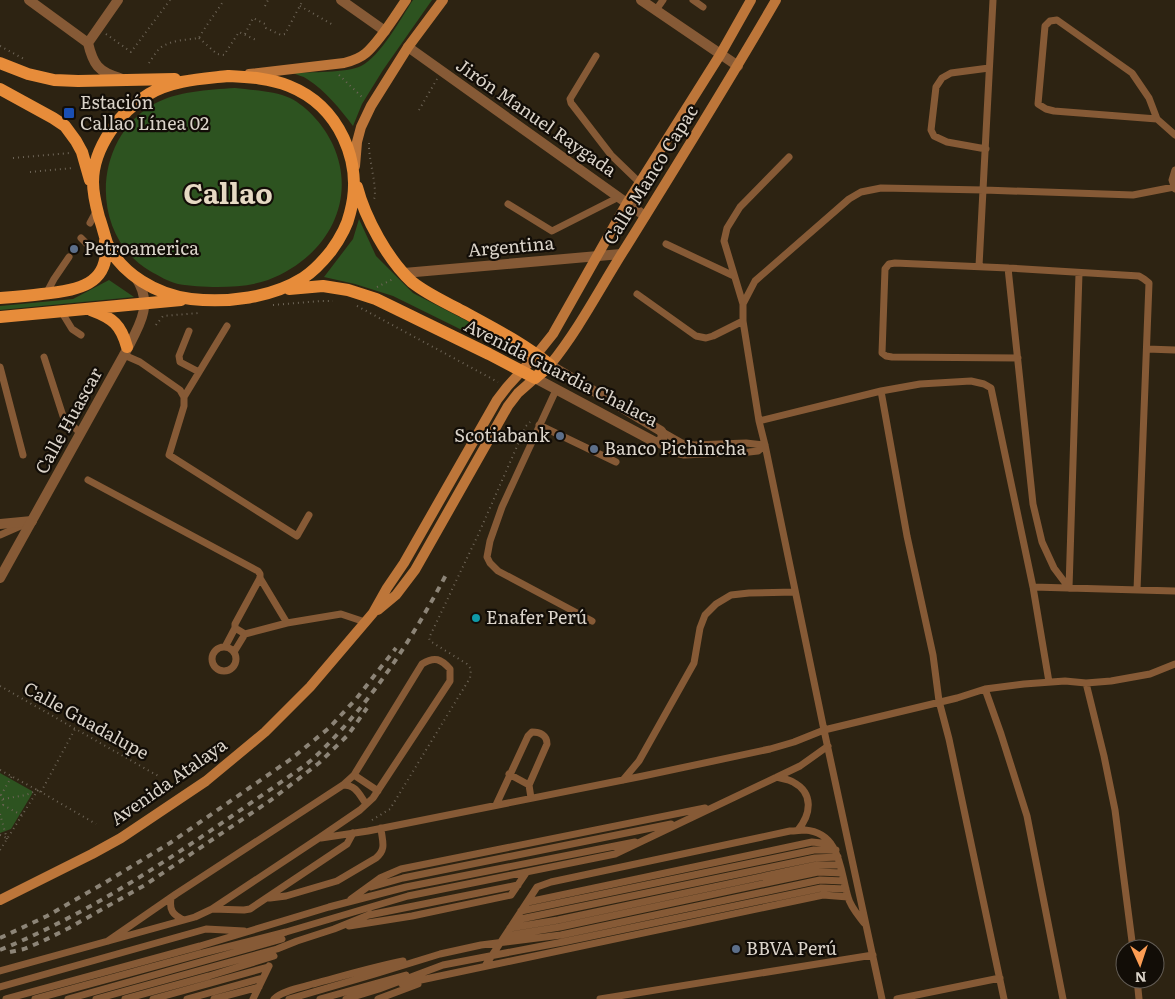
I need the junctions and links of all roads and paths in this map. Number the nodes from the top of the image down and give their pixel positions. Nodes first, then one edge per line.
1 (29, 0) edge
2 (118, 0) edge
3 (170, 0) edge
4 (224, 0) edge
5 (268, 0) edge
6 (303, 0) edge
7 (341, 0) edge
8 (406, 0) edge
9 (443, 0) edge
10 (641, 0) edge
11 (663, 0) edge
12 (692, 0) edge
13 (751, 0) edge
14 (776, 0) edge
15 (993, 0) edge
16 (265, 6) dead end
17 (300, 6) junction
18 (703, 7) dead end
19 (656, 10) junction
20 (334, 25) dead end
21 (98, 29) junction
22 (385, 31) junction
23 (245, 34) junction
24 (199, 38) junction
25 (256, 40) dead end
26 (88, 43) junction
27 (0, 46) edge
28 (408, 47) junction
29 (720, 55) junction
30 (596, 56) dead end
31 (30, 62) dead end
32 (0, 63) edge
33 (150, 63) dead end
34 (738, 66) junction
35 (990, 68) junction
36 (334, 70) dead end
37 (442, 71) junction
38 (228, 76) junction
39 (202, 78) junction
40 (129, 80) junction
41 (3, 93) edge
42 (364, 99) dead end
43 (419, 110) dead end
44 (1157, 119) junction
45 (1175, 135) edge
46 (370, 138) dead end
47 (986, 149) junction
48 (82, 152) junction
49 (789, 157) dead end
50 (13, 158) dead end
51 (87, 167) junction
52 (1175, 170) edge
53 (30, 172) dead end
54 (354, 176) junction
55 (640, 183) junction
56 (1174, 188) edge
57 (984, 190) junction
58 (94, 196) junction
59 (618, 197) junction
60 (628, 203) junction
61 (508, 204) dead end
62 (367, 215) junction
63 (645, 216) junction
64 (96, 225) junction
65 (81, 238) dead end
66 (666, 244) dead end
67 (106, 252) junction
68 (621, 254) junction
69 (598, 256) junction
70 (70, 257) dead end
71 (979, 266) junction
72 (1008, 268) junction
73 (404, 273) junction
74 (1079, 273) junction
75 (134, 275) junction
76 (734, 276) junction
77 (274, 292) junction
78 (46, 294) junction
79 (637, 294) dead end
80 (364, 295) junction
81 (0, 298) edge
82 (190, 299) junction
83 (321, 300) dead end
84 (339, 301) dead end
85 (145, 303) junction
86 (743, 304) junction
87 (356, 306) dead end
88 (89, 309) junction
89 (61, 311) junction
90 (0, 317) edge
91 (743, 321) junction
92 (227, 326) dead end
93 (189, 331) dead end
94 (81, 335) dead end
95 (1146, 349) junction
96 (1175, 350) edge
97 (126, 351) junction
98 (538, 354) junction
99 (44, 357) dead end
100 (1018, 358) junction
101 (550, 365) junction
102 (0, 367) edge
103 (522, 371) junction
104 (200, 372) junction
105 (536, 378) junction
106 (507, 387) junction
107 (556, 390) junction
108 (881, 392) junction
109 (184, 397) junction
110 (603, 397) junction
111 (595, 410) junction
112 (531, 421) dead end
113 (759, 421) junction
114 (539, 425) junction
115 (661, 431) junction
116 (80, 433) junction
117 (655, 442) junction
118 (766, 445) junction
119 (22, 455) dead end
120 (616, 462) dead end
121 (88, 480) dead end
122 (309, 514) dead end
123 (32, 521) junction
124 (0, 524) edge
125 (0, 535) edge
126 (0, 578) edge
127 (260, 578) junction
128 (1033, 587) junction
129 (1069, 588) junction
130 (1137, 590) junction
131 (1175, 591) edge
132 (795, 592) junction
133 (373, 614) junction
134 (592, 621) dead end
135 (365, 622) junction
136 (287, 623) junction
137 (235, 628) junction
138 (245, 634) junction
139 (225, 647) junction
140 (234, 652) junction
141 (1175, 664) edge
142 (1049, 682) junction
143 (1086, 683) junction
144 (0, 686) edge
145 (986, 690) junction
146 (939, 701) junction
147 (75, 729) junction
148 (824, 730) junction
149 (828, 746) junction
150 (0, 770) edge
151 (509, 774) junction
152 (354, 775) junction
153 (12, 776) junction
154 (160, 777) dead end
155 (777, 777) junction
156 (623, 780) junction
157 (343, 785) junction
158 (529, 785) junction
159 (40, 791) junction
160 (378, 791) junction
161 (0, 795) edge
162 (531, 798) junction
163 (3, 799) junction
164 (366, 804) junction
165 (496, 804) junction
166 (2, 805) junction
167 (716, 806) junction
168 (0, 807) edge
169 (0, 814) edge
170 (23, 816) junction
171 (371, 821) dead end
172 (683, 822) junction
173 (96, 824) dead end
174 (381, 828) junction
175 (798, 830) junction
176 (353, 833) junction
177 (0, 835) edge
178 (319, 838) junction
179 (7, 839) junction
180 (645, 840) junction
181 (0, 850) edge
182 (835, 850) junction
183 (841, 869) junction
184 (526, 872) junction
185 (844, 881) junction
186 (518, 885) junction
187 (366, 888) junction
188 (846, 889) junction
189 (171, 898) junction
190 (267, 898) junction
191 (848, 898) junction
192 (0, 900) edge
193 (346, 902) junction
194 (528, 902) junction
195 (212, 909) junction
196 (522, 911) junction
197 (371, 914) junction
198 (331, 918) junction
199 (292, 919) junction
200 (184, 920) junction
201 (516, 920) junction
202 (510, 928) junction
203 (866, 928) junction
204 (334, 929) junction
205 (251, 931) junction
206 (286, 932) junction
207 (282, 939) junction
208 (503, 939) junction
209 (1132, 939) edge
210 (108, 942) junction
211 (277, 948) junction
212 (440, 954) junction
213 (493, 955) junction
214 (873, 955) junction
215 (274, 956) junction
216 (443, 965) junction
217 (485, 966) junction
218 (268, 967) junction
219 (0, 972) edge
220 (445, 975) junction
221 (263, 978) junction
222 (1000, 978) junction
223 (0, 987) edge
224 (258, 987) junction
225 (379, 990) junction
226 (253, 998) edge
227 (6, 999) edge
228 (35, 999) edge
229 (68, 999) edge
230 (96, 999) edge
231 (125, 999) edge
232 (153, 999) edge
233 (186, 999) edge
234 (214, 999) edge
235 (244, 999) edge
236 (274, 999) edge
237 (290, 999) edge
238 (320, 999) edge
239 (346, 999) edge
240 (378, 999) edge
241 (600, 999) edge
242 (882, 999) edge
243 (897, 999) edge
244 (1004, 999) edge
245 (1063, 999) edge

1 - 26 street
2 - 21 street
3 - 21 path
4 - 24 path
5 - 16 path
6 - 17 path
7 - 22 street
8 - 22 main road
9 - 28 main road
10 - 19 street
11 - 19 lane
12 - 18 lane
13 - 29 main road, Calle Manco Capac
14 - 34 main road, Calle Manco Capac
15 - 35 lane
17 - 20 path
17 - 23 path
19 - 29 street
21 - 26 street
22 - 38 main road
23 - 24 path
23 - 25 path
24 - 33 path
26 - 40 street
27 - 31 path
28 - 37 street, Jirón Manuel Raygada
28 - 54 main road
29 - 34 street
29 - 55 main road, Calle Manco Capac
30 - 55 lane
32 - 40 main road
34 - 63 main road, Calle Manco Capac
35 - 47 lane
35 - 47 lane
36 - 42 path
37 - 43 path
37 - 59 street, Jirón Manuel Raygada
38 - 39 main road
38 - 54 main road
39 - 40 main road
39 - 58 main road
41 - 48 main road
44 - 44 lane
44 - 45 lane
46 - 62 path
47 - 57 lane
48 - 50 path
48 - 51 main road
49 - 76 lane
51 - 53 path
51 - 58 main road
52 - 56 lane
54 - 62 main road, Avenida Guardia Chalaca
54 - 77 main road
55 - 60 main road, Calle Manco Capac
56 - 57 lane
57 - 71 lane
57 - 86 lane
58 - 64 main road
59 - 60 street, Jirón Manuel Raygada
59 - 61 lane
60 - 63 street, Jirón Manuel Raygada
60 - 69 main road, Calle Manco Capac
62 - 73 main road, Avenida Guardia Chalaca
63 - 68 main road, Calle Manco Capac
64 - 67 main road
64 - 75 main road
65 - 67 lane
66 - 76 lane
67 - 78 main road
68 - 69 street, Argentina
68 - 101 main road, Calle Manco Capac
69 - 73 street, Argentina
69 - 98 main road, Calle Manco Capac
70 - 78 lane
71 - 72 lane
71 - 100 lane
72 - 74 lane
72 - 100 lane
73 - 80 path
73 - 98 main road, Avenida Guardia Chalaca
74 - 95 lane
74 - 129 lane
75 - 82 main road
75 - 85 street
76 - 86 lane
77 - 80 main road, Avenida Guardia Chalaca
77 - 82 main road
78 - 81 main road
79 - 91 lane
80 - 103 main road, Avenida Guardia Chalaca
82 - 85 main road
83 - 84 path
85 - 88 main road
85 - 97 street, Calle Huascar
86 - 91 lane
87 - 106 path
88 - 89 main road
88 - 97 main road
89 - 90 main road
89 - 94 lane
91 - 113 lane
92 - 104 lane
93 - 104 lane
95 - 96 lane
95 - 130 lane
97 - 109 lane
97 - 116 street, Calle Huascar
98 - 101 main road, Avenida Guardia Chalaca
98 - 103 main road, Avenida Atalaya
99 - 116 lane
100 - 129 lane
101 - 105 main road, Avenida Atalaya
101 - 110 street, Avenida Guardia Chalaca
102 - 119 lane
103 - 105 main road, Avenida Guardia Chalaca
103 - 106 main road, Avenida Atalaya
104 - 109 lane
105 - 107 street, Avenida Guardia Chalaca
105 - 133 main road, Avenida Atalaya
106 - 133 main road, Avenida Atalaya
107 - 111 street, Avenida Guardia Chalaca
107 - 114 lane
108 - 113 lane
108 - 128 lane
108 - 146 lane
109 - 122 lane
110 - 111 street
110 - 115 street, Avenida Guardia Chalaca
111 - 117 street, Avenida Guardia Chalaca
112 - 171 path
113 - 118 lane
114 - 120 lane
114 - 134 lane
115 - 117 street, Avenida Guardia Chalaca
115 - 118 lane
116 - 123 street, Calle Huascar
117 - 118 lane
118 - 132 lane
121 - 127 lane
123 - 124 street
123 - 125 lane
123 - 126 street, Calle Huascar
127 - 136 lane
127 - 137 lane
128 - 129 lane
128 - 142 lane
129 - 130 lane
130 - 131 lane
132 - 148 lane
132 - 156 lane
133 - 135 main road, Avenida Atalaya
135 - 136 lane
135 - 192 main road, Avenida Atalaya
136 - 138 lane
137 - 138 lane
137 - 139 lane
138 - 140 lane
139 - 140 lane
139 - 140 lane
141 - 143 lane
142 - 143 lane
142 - 145 lane
143 - 209 lane
144 - 147 path, Calle Guadalupe
145 - 146 lane
145 - 245 lane
146 - 148 lane
146 - 222 lane
147 - 154 path, Calle Guadalupe
147 - 159 path
148 - 149 lane
148 - 156 lane
149 - 155 lane
149 - 203 lane
150 - 153 path
151 - 158 lane
151 - 158 lane
151 - 165 lane
152 - 157 lane
152 - 160 lane
152 - 160 lane
153 - 159 path
153 - 161 path
155 - 167 lane
155 - 175 lane
156 - 162 lane
157 - 164 lane
157 - 189 lane
158 - 162 lane
159 - 163 path
159 - 170 path
159 - 173 path
160 - 164 lane
161 - 163 path
162 - 165 lane
163 - 166 path
164 - 178 lane
165 - 174 lane
166 - 168 path
166 - 170 path
167 - 172 lane
167 - 187 lane
169 - 179 path
170 - 179 path
172 - 180 lane
172 - 187 lane
174 - 176 lane
174 - 190 lane
175 - 182 lane
175 - 194 lane
176 - 178 lane
176 - 190 lane
177 - 179 path
178 - 195 lane
179 - 181 path
180 - 184 lane
180 - 193 lane
182 - 183 lane
182 - 194 lane
182 - 196 lane
182 - 201 lane
183 - 185 lane
183 - 202 lane
183 - 208 lane
184 - 186 lane
184 - 198 lane
185 - 188 lane
185 - 208 lane
186 - 197 lane
186 - 204 lane
187 - 193 lane
188 - 191 lane
188 - 213 lane
189 - 200 lane
189 - 210 lane
190 - 195 lane
191 - 203 lane
191 - 217 lane
193 - 199 lane
194 - 196 lane
195 - 200 lane
196 - 201 lane
197 - 198 lane
197 - 204 lane
198 - 206 lane
199 - 205 lane
199 - 206 lane
200 - 210 lane
201 - 202 lane
202 - 208 lane
203 - 214 lane
204 - 211 lane
205 - 223 lane
205 - 227 lane
206 - 207 lane
206 - 228 lane
207 - 211 lane
207 - 229 lane
208 - 212 lane
208 - 213 lane
210 - 219 lane
211 - 215 lane
211 - 230 lane
212 - 236 lane
212 - 237 lane
213 - 216 lane
213 - 217 lane
214 - 241 lane
214 - 242 lane
215 - 218 lane
215 - 231 lane
216 - 225 lane
216 - 238 lane
217 - 220 lane
218 - 221 lane
218 - 232 lane
220 - 225 lane
220 - 240 lane
221 - 224 lane
221 - 233 lane
222 - 243 lane
222 - 244 lane
224 - 226 lane
224 - 234 lane
225 - 239 lane
226 - 235 lane

